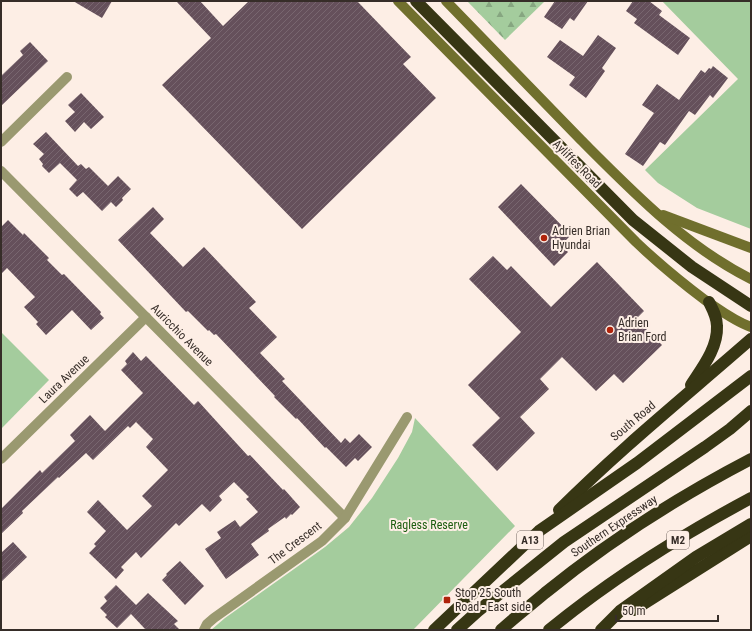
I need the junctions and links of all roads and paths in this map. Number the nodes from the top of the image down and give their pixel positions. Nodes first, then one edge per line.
1 (398, 1) edge
2 (416, 1) edge
3 (446, 1) edge
4 (67, 77) dead end
5 (1, 142) edge
6 (1, 171) edge
7 (654, 211) junction
8 (751, 248) edge
9 (751, 279) edge
10 (709, 302) junction
11 (751, 306) edge
12 (146, 317) junction
13 (751, 327) edge
14 (751, 339) edge
15 (751, 376) edge
16 (680, 401) junction
17 (751, 411) edge
18 (407, 417) dead end
19 (1, 459) edge
20 (751, 459) edge
21 (751, 498) edge
22 (345, 518) junction
23 (751, 524) edge
24 (539, 531) junction
25 (751, 536) edge
26 (204, 630) edge
27 (434, 630) edge
28 (457, 630) edge
29 (501, 630) edge
30 (549, 630) edge
31 (601, 630) edge

1 - 10 main road, Ayliffes Road
2 - 11 highway
3 - 7 main road, Ayliffes Road
4 - 5 street
6 - 12 street, Auricchio Avenue
7 - 8 main road
7 - 9 main road, Ayliffes Road
10 - 13 main road, Ayliffes Road
10 - 16 highway
12 - 19 street, Laura Avenue
12 - 22 street, Auricchio Avenue
14 - 16 highway, South Road
15 - 24 highway, South Road / A13
16 - 24 highway, South Road
17 - 28 highway
18 - 22 street, The Crescent
20 - 29 highway, Southern Expressway
21 - 30 highway, M2
22 - 26 street, The Crescent
23 - 31 highway
24 - 27 highway, South Road / A13
25 - 31 highway

